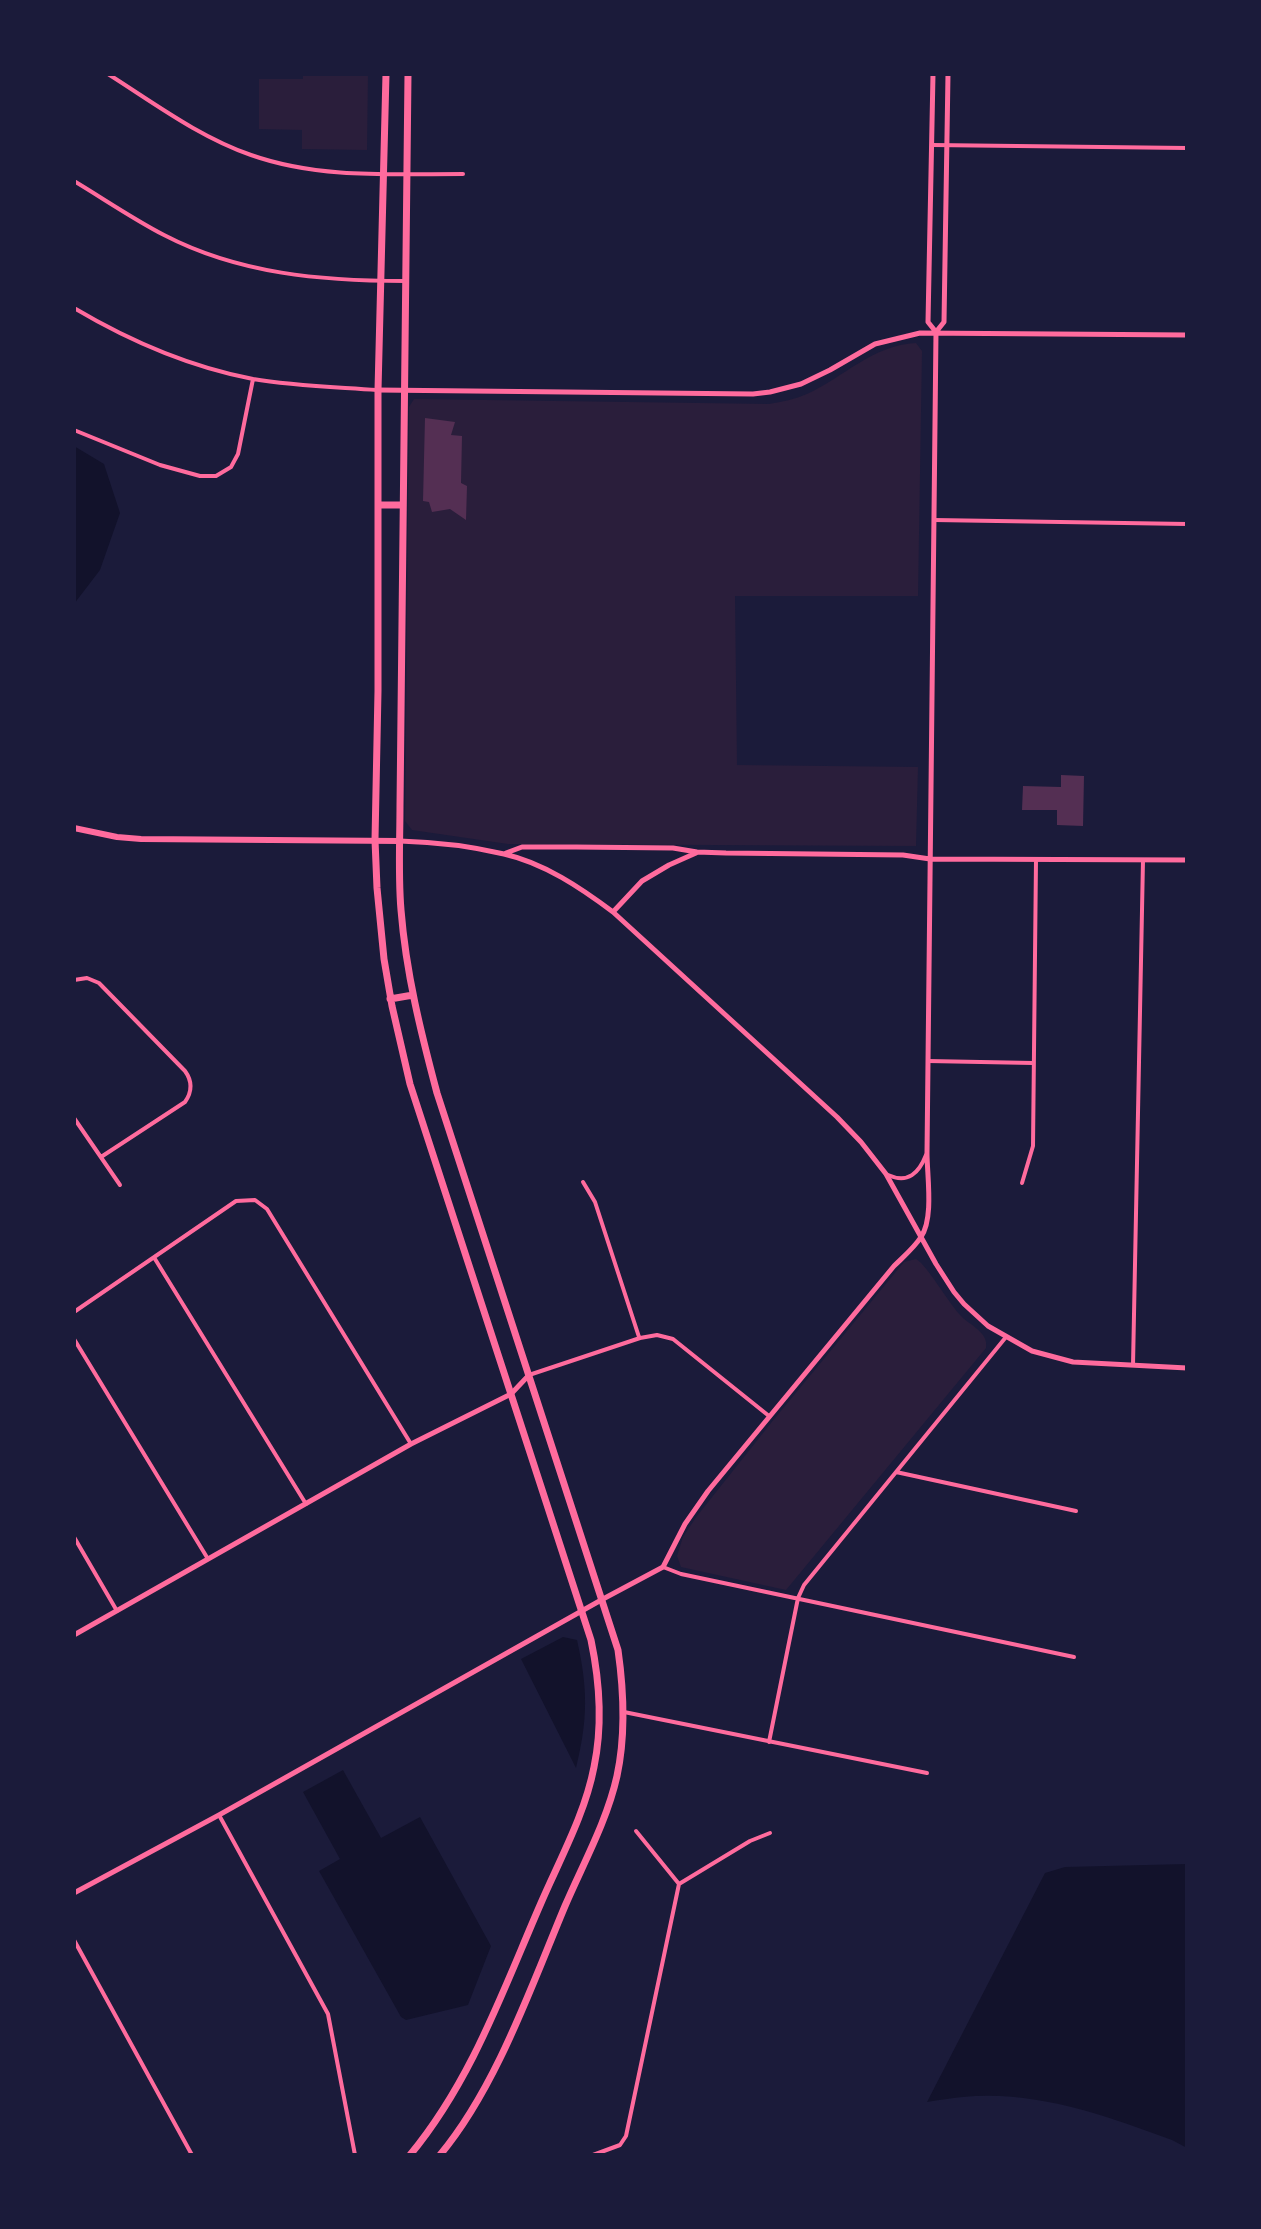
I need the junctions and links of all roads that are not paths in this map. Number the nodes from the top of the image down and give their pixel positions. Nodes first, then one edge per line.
1 (108, 74) edge
2 (386, 74) edge
3 (408, 74) edge
4 (933, 74) edge
5 (948, 74) edge
6 (932, 145) junction
7 (947, 145) junction
8 (1187, 148) edge
9 (384, 174) junction
10 (407, 174) junction
11 (463, 174) dead end
12 (74, 181) edge
13 (380, 281) junction
14 (405, 281) junction
15 (74, 308) edge
16 (936, 332) junction
17 (1187, 335) edge
18 (253, 379) junction
19 (378, 390) junction
20 (405, 390) junction
21 (74, 430) edge
22 (378, 505) junction
23 (403, 505) junction
24 (934, 520) junction
25 (1187, 524) edge
26 (74, 828) edge
27 (375, 840) junction
28 (400, 841) junction
29 (697, 852) junction
30 (505, 854) junction
31 (930, 859) junction
32 (1036, 860) junction
33 (1143, 860) junction
34 (1187, 860) edge
35 (613, 912) junction
36 (74, 980) edge
37 (413, 995) junction
38 (390, 999) junction
39 (928, 1061) junction
40 (1034, 1063) junction
41 (74, 1118) edge
42 (927, 1153) junction
43 (101, 1157) junction
44 (886, 1174) junction
45 (583, 1182) dead end
46 (1022, 1183) dead end
47 (120, 1185) dead end
48 (922, 1236) junction
49 (155, 1259) junction
50 (74, 1312) edge
51 (1006, 1337) junction
52 (640, 1338) junction
53 (74, 1339) edge
54 (1133, 1365) junction
55 (1187, 1368) edge
56 (529, 1375) junction
57 (511, 1394) junction
58 (770, 1417) junction
59 (411, 1444) junction
60 (896, 1472) junction
61 (306, 1504) junction
62 (1076, 1511) dead end
63 (74, 1537) edge
64 (208, 1560) junction
65 (663, 1567) junction
66 (798, 1598) junction
67 (603, 1599) junction
68 (117, 1611) junction
69 (582, 1611) junction
70 (74, 1635) edge
71 (1074, 1657) dead end
72 (624, 1712) junction
73 (769, 1742) junction
74 (927, 1773) dead end
75 (219, 1815) junction
76 (636, 1831) dead end
77 (770, 1833) dead end
78 (679, 1884) junction
79 (74, 1893) edge
80 (74, 1940) edge
81 (192, 2155) edge
82 (355, 2155) edge
83 (410, 2155) edge
84 (440, 2155) edge
85 (593, 2155) edge

1 - 9 street
2 - 9 main road
3 - 10 main road
4 - 6 street
5 - 7 street
6 - 7 street
6 - 16 street
7 - 8 street
7 - 16 street
9 - 10 street
9 - 13 main road
10 - 11 street
10 - 14 main road
12 - 13 street
13 - 14 street
13 - 19 main road
14 - 20 main road
15 - 18 street
16 - 17 street
16 - 20 street
16 - 24 street
18 - 19 street
18 - 21 street
19 - 20 street
19 - 22 main road
20 - 23 main road
22 - 23 main road
22 - 27 main road
23 - 28 main road
24 - 25 street
24 - 31 street
26 - 27 main road
27 - 28 main road
27 - 38 main road
28 - 30 street
28 - 37 main road
29 - 30 street
29 - 31 street
29 - 35 street
30 - 35 street
31 - 32 street
31 - 39 street
32 - 33 street
32 - 40 street
33 - 34 street
33 - 54 street
35 - 44 street
36 - 43 street
37 - 38 main road
37 - 56 main road
38 - 57 main road
39 - 40 street
39 - 42 street
40 - 46 street
41 - 43 street
42 - 44 street
42 - 48 street
43 - 47 street
44 - 48 street
45 - 52 street
48 - 51 street
48 - 58 street
49 - 50 street
49 - 59 street
49 - 61 street
51 - 54 street
51 - 60 street
52 - 56 street
52 - 58 street
53 - 64 street
54 - 55 street
56 - 57 street
56 - 67 main road
57 - 59 street
57 - 69 main road
58 - 65 street
59 - 61 street
60 - 62 street
60 - 66 street
61 - 64 street
63 - 68 street
64 - 68 street
65 - 66 street
65 - 67 street
66 - 71 street
66 - 73 street
67 - 69 street
67 - 72 main road
68 - 70 street
69 - 75 street
69 - 83 main road
72 - 73 street
72 - 84 main road
73 - 74 street
75 - 79 street
75 - 82 street
76 - 78 street
77 - 78 street
78 - 85 street
80 - 81 street

